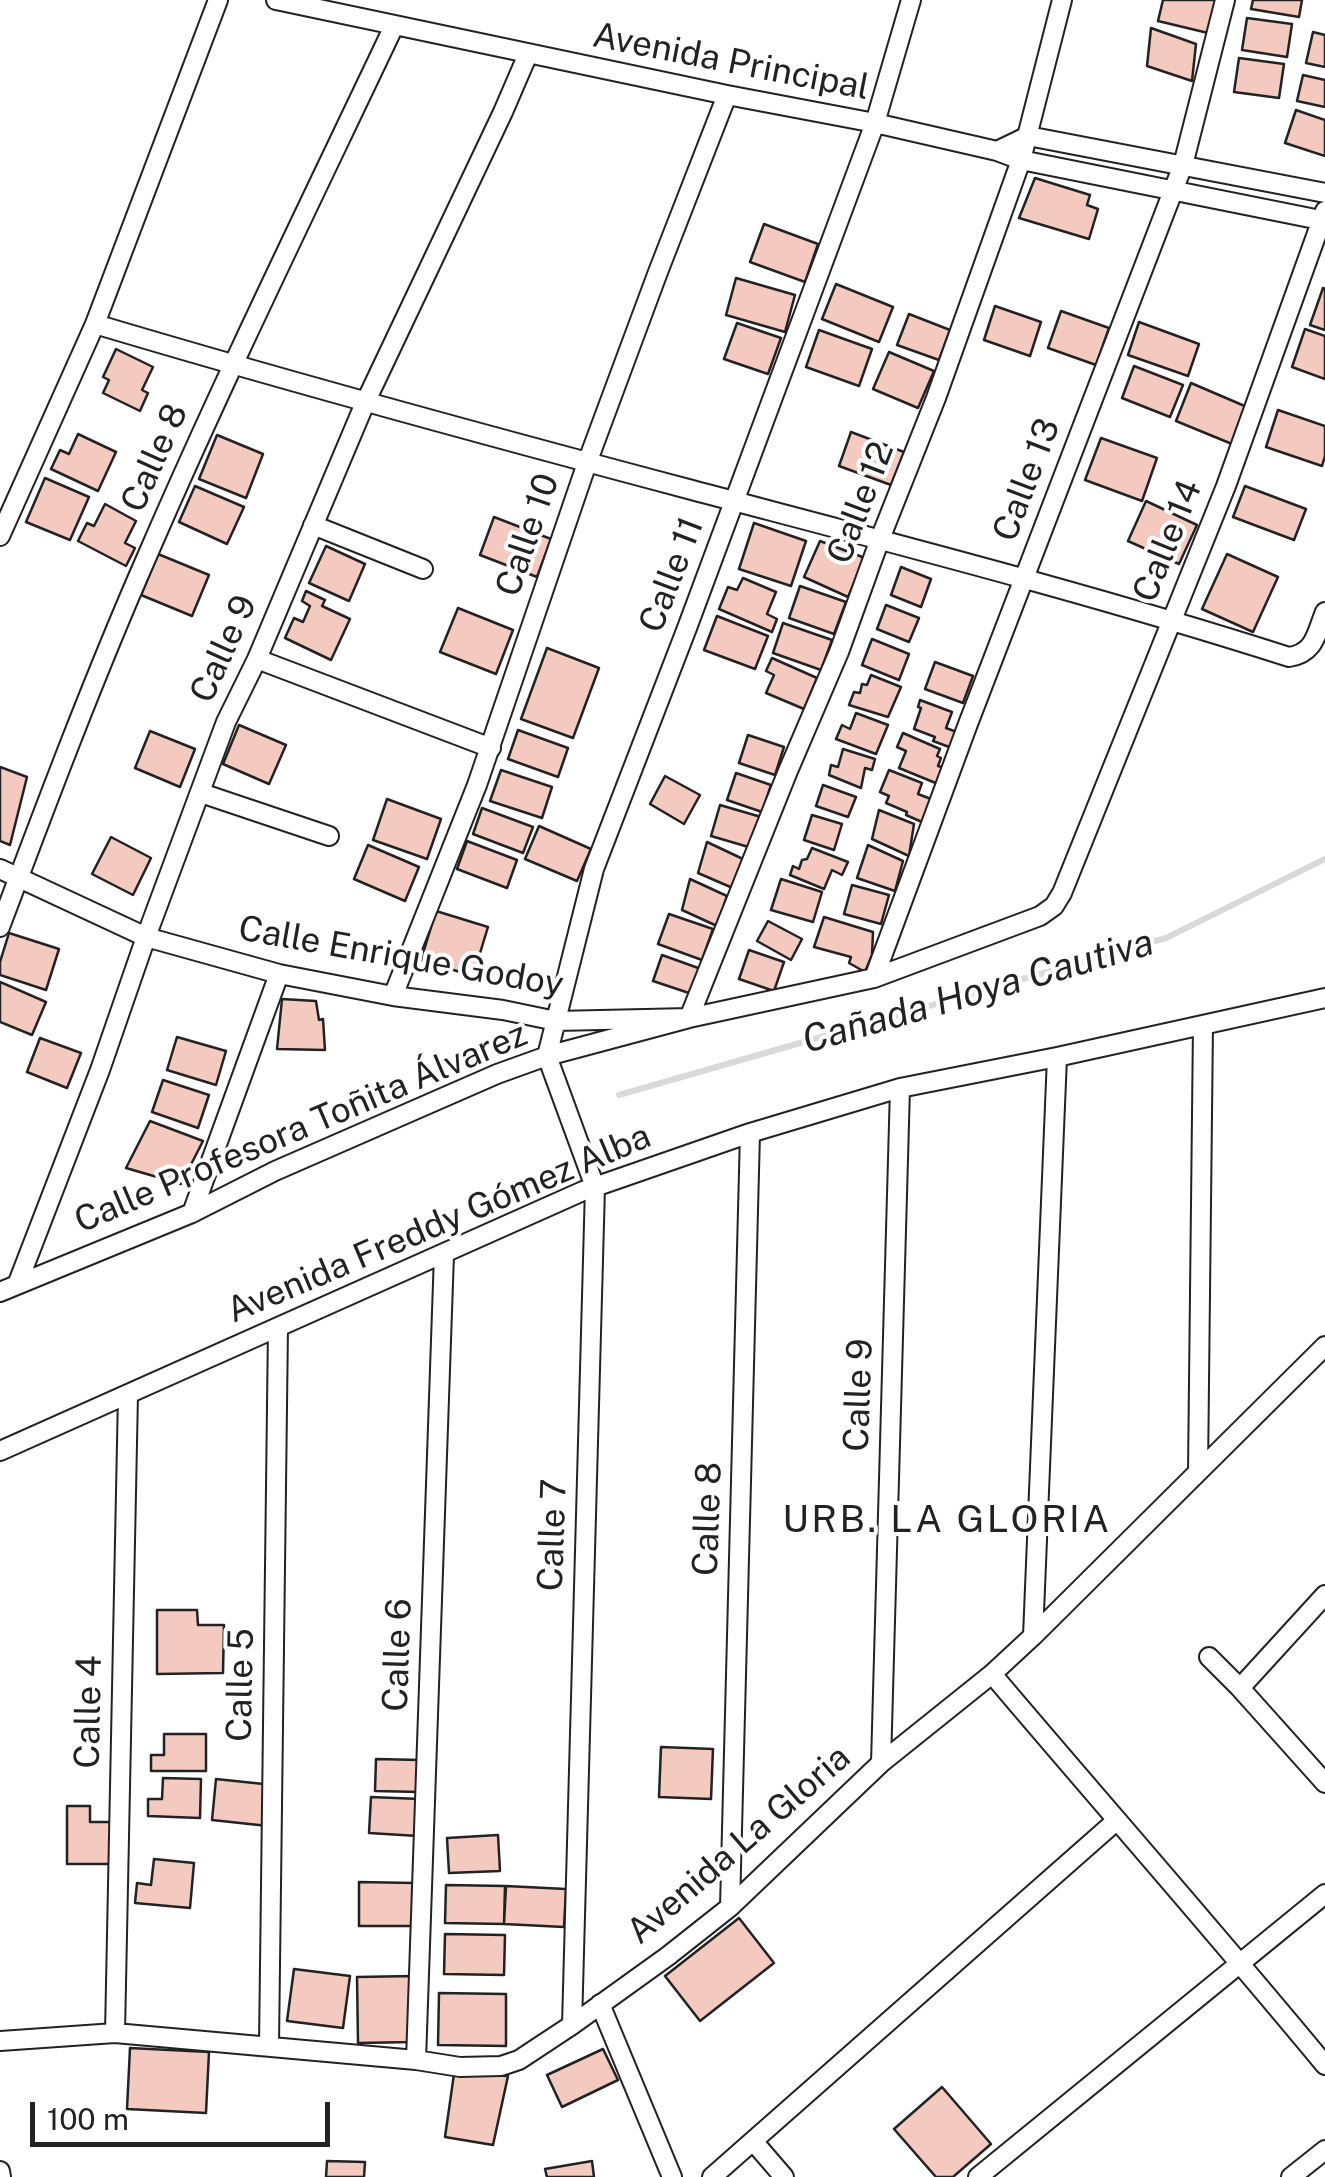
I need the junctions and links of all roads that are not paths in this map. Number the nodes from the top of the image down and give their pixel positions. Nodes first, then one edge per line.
1 (218, 0) edge
2 (276, 0) edge
3 (911, 0) edge
4 (1062, 0) edge
5 (1225, 0) edge
6 (394, 26) junction
7 (528, 54) junction
8 (728, 95) junction
9 (876, 123) junction
10 (1028, 136) junction
11 (997, 151) junction
12 (1021, 160) junction
13 (1183, 165) junction
14 (1174, 190) junction
15 (1325, 193) edge
16 (1324, 217) edge
17 (95, 324) junction
18 (233, 365) junction
19 (365, 403) junction
20 (587, 462) junction
21 (734, 502) junction
22 (312, 525) junction
23 (0, 536) edge
24 (880, 539) junction
25 (423, 568) dead end
26 (1024, 579) junction
27 (1325, 612) edge
28 (1171, 619) junction
29 (256, 658) junction
30 (490, 748) junction
31 (201, 793) junction
32 (329, 836) dead end
33 (0, 869) edge
34 (18, 878) junction
35 (1062, 893) joint
36 (0, 927) edge
37 (146, 938) junction
38 (279, 974) junction
39 (874, 978) junction
40 (393, 996) junction
41 (1325, 998) edge
42 (689, 1018) junction
43 (556, 1021) junction
44 (1203, 1025) junction
45 (548, 1056) junction
46 (1057, 1057) junction
47 (900, 1088) junction
48 (750, 1134) junction
49 (595, 1187) junction
50 (192, 1213) junction
51 (444, 1254) junction
52 (9, 1288) edge
53 (278, 1326) junction
54 (1325, 1346) edge
55 (128, 1394) junction
56 (0, 1451) edge
57 (1198, 1472) junction
58 (1325, 1595) edge
59 (1032, 1636) junction
60 (1209, 1658) dead end
61 (992, 1674) junction
62 (1240, 1688) junction
63 (881, 1764) junction
64 (1325, 1784) edge
65 (1116, 1821) junction
66 (1325, 1894) edge
67 (730, 1906) junction
68 (1242, 1964) junction
69 (600, 2004) junction
70 (572, 2026) junction
71 (115, 2032) junction
72 (0, 2041) edge
73 (270, 2045) junction
74 (416, 2060) junction
75 (1325, 2066) edge
76 (753, 2141) junction
77 (1325, 2150) edge
78 (672, 2177) edge
79 (712, 2177) edge
80 (784, 2177) edge
81 (978, 2177) edge
82 (1292, 2177) edge

1 - 17 street
2 - 6 street, Avenida Principal
3 - 9 street, Calle 11
4 - 10 street, Calle 12
5 - 13 street, Calle 13
6 - 7 street, Avenida Principal
6 - 18 street, Calle 8
7 - 8 street, Avenida Principal
7 - 19 street, Calle 9
8 - 9 street, Avenida Principal
8 - 20 street, Calle 10
9 - 11 street, Avenida Principal
9 - 21 street, Calle 11
10 - 11 street
10 - 12 street, Calle 12
10 - 13 street
11 - 12 street, Avenida Principal
12 - 14 street, Avenida Principal
12 - 24 street, Calle 12
13 - 14 street, Calle 13
13 - 15 street
14 - 16 street, Avenida Principal
14 - 26 street, Calle 13
16 - 28 street, Calle 14
17 - 18 street
17 - 23 street
18 - 19 street
18 - 34 street, Calle 8
19 - 20 street
19 - 22 street, Calle 9
20 - 21 street
20 - 30 street, Calle 10
21 - 24 street
21 - 43 street, Calle 11
22 - 25 street
22 - 29 street, Calle 9
24 - 26 street
24 - 42 street, Calle 12
26 - 28 street
26 - 39 street, Calle 13
27 - 28 street
28 - 35 street, Calle 14
29 - 30 street
29 - 31 street, Calle 9
30 - 40 street, Calle 10
31 - 32 street
31 - 37 street, Calle 9
33 - 34 street, Calle Enrique Godoy
34 - 36 street, Calle 8
34 - 37 street, Calle Enrique Godoy
35 - 39 street, Calle Enrique Godoy
37 - 38 street, Calle Enrique Godoy
37 - 52 street, Calle 9
38 - 40 street, Calle Enrique Godoy
38 - 50 street
39 - 42 street, Calle Enrique Godoy
40 - 43 street, Calle Enrique Godoy
41 - 44 street, Avenida Freddy Gómez Alba
42 - 43 street, Calle Enrique Godoy
42 - 45 street, Calle Profesora Toñita Álvarez
43 - 45 street, Calle 11
44 - 46 street, Avenida Freddy Gómez Alba
44 - 57 street
45 - 49 street, Calle 7
45 - 50 street, Calle Profesora Toñita Álvarez
46 - 47 street, Avenida Freddy Gómez Alba
46 - 59 street
47 - 48 street, Avenida Freddy Gómez Alba
47 - 63 street, Calle 9
48 - 49 street, Avenida Freddy Gómez Alba
48 - 67 street, Calle 8
49 - 51 street, Avenida Freddy Gómez Alba
49 - 70 street, Calle 7
50 - 52 street, Calle Profesora Toñita Álvarez
51 - 53 street, Avenida Freddy Gómez Alba
51 - 74 street, Calle 6
53 - 55 street, Avenida Freddy Gómez Alba
53 - 73 street, Calle 5
54 - 57 street, Avenida La Gloria
55 - 56 street, Avenida Freddy Gómez Alba
55 - 71 street, Calle 4
57 - 59 street, Avenida La Gloria
58 - 62 street
59 - 61 street, Avenida La Gloria
60 - 62 street
61 - 63 street, Avenida La Gloria
61 - 65 street
62 - 64 street
63 - 67 street, Avenida La Gloria
65 - 68 street
65 - 76 street
66 - 68 street
67 - 69 street, Avenida La Gloria
68 - 75 street
68 - 81 street
69 - 70 street, Avenida La Gloria
69 - 78 street
70 - 74 street, Avenida La Gloria
71 - 72 street, Avenida La Gloria
71 - 73 street, Avenida La Gloria
73 - 74 street, Avenida La Gloria
76 - 79 street
76 - 80 street
77 - 82 street

